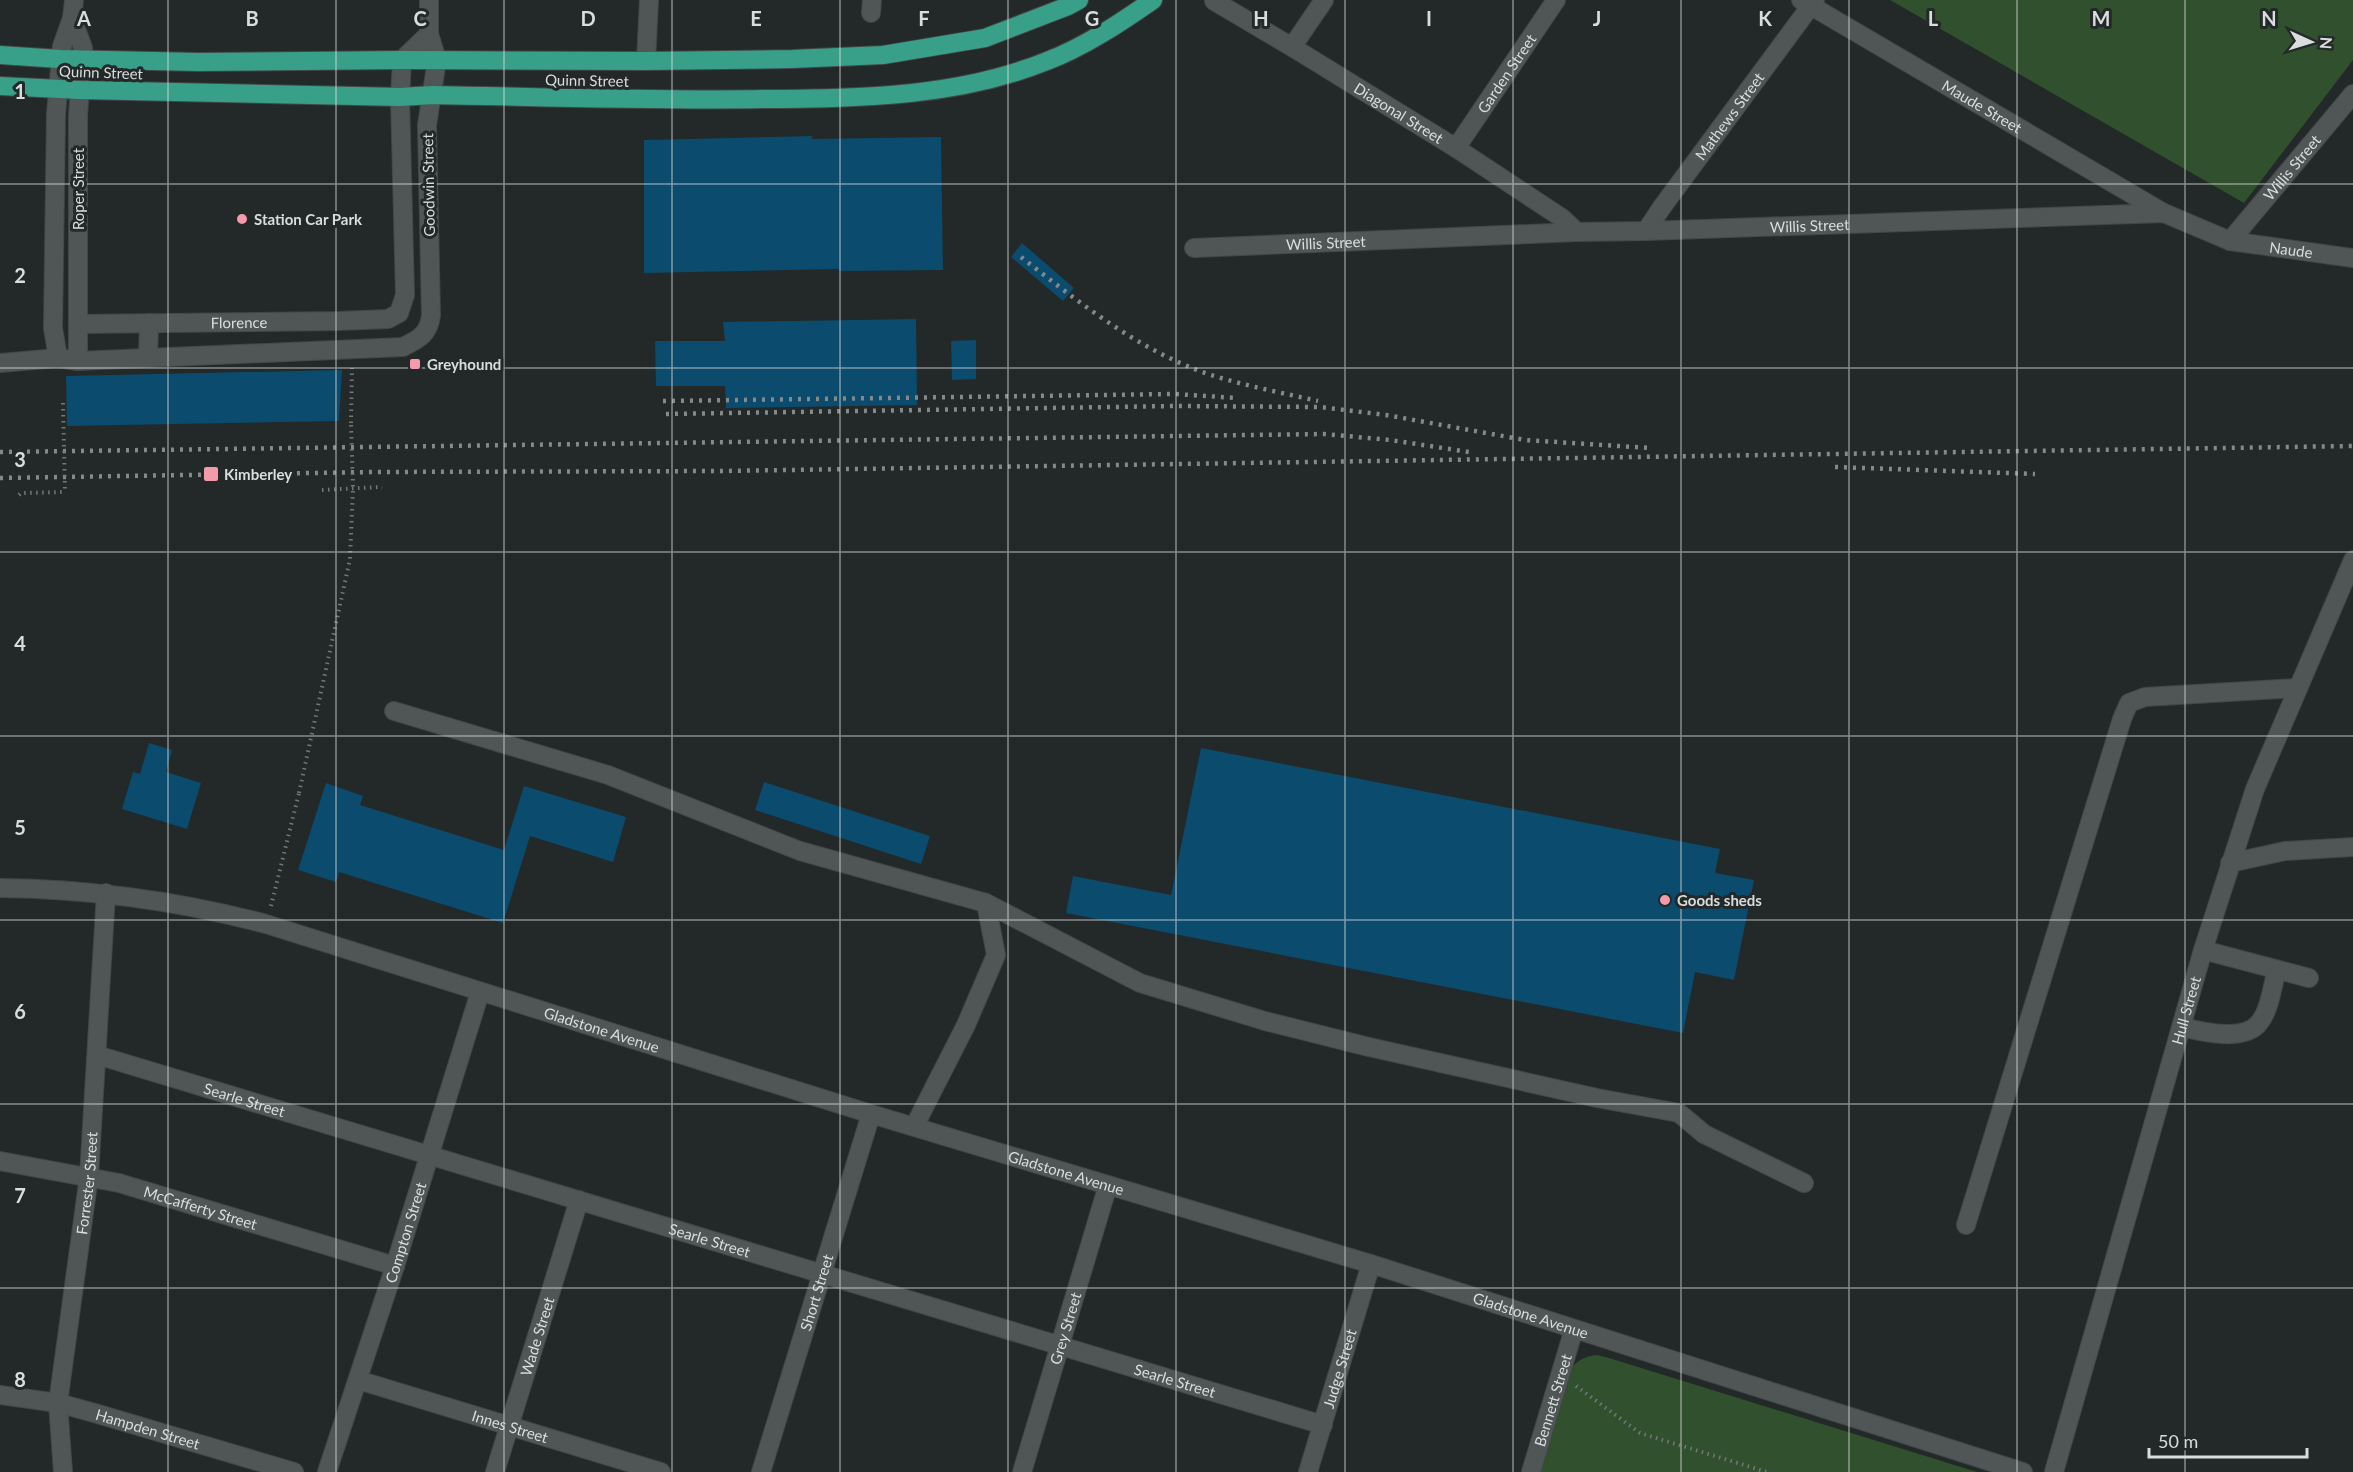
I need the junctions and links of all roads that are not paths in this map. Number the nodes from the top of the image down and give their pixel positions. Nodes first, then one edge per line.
1 (429, 0) edge
2 (649, 0) edge
3 (1079, 0) edge
4 (1153, 0) edge
5 (1324, 0) edge
6 (1556, 0) edge
7 (1214, 1) edge
8 (1809, 2) edge
9 (73, 9) edge
10 (429, 34) junction
11 (1292, 47) junction
12 (0, 55) edge
13 (60, 59) junction
14 (82, 59) junction
15 (402, 60) junction
16 (436, 60) junction
17 (646, 61) junction
18 (0, 86) edge
19 (58, 89) junction
20 (80, 90) junction
21 (2353, 94) edge
22 (433, 95) junction
23 (400, 97) junction
24 (1456, 148) junction
25 (429, 199) junction
26 (401, 200) junction
27 (78, 206) junction
28 (54, 207) junction
29 (2164, 213) junction
30 (1646, 231) junction
31 (1577, 232) junction
32 (2230, 241) junction
33 (1194, 248) dead end
34 (2353, 258) edge
35 (399, 313) junction
36 (338, 321) junction
37 (149, 323) junction
38 (80, 324) junction
39 (424, 335) junction
40 (346, 350) junction
41 (58, 358) junction
42 (148, 358) junction
43 (78, 362) junction
44 (0, 363) edge
45 (2353, 560) edge
46 (2298, 688) junction
47 (394, 711) dead end
48 (2353, 847) edge
49 (2230, 863) junction
50 (0, 888) edge
51 (106, 893) junction
52 (986, 903) junction
53 (2203, 950) junction
54 (2277, 970) junction
55 (2309, 978) dead end
56 (480, 992) junction
57 (2182, 1027) junction
58 (97, 1055) junction
59 (871, 1114) junction
60 (915, 1125) junction
61 (430, 1155) junction
62 (0, 1161) edge
63 (89, 1176) junction
64 (1804, 1183) dead end
65 (1108, 1185) junction
66 (579, 1200) junction
67 (1966, 1225) dead end
68 (1371, 1264) junction
69 (395, 1266) junction
70 (822, 1274) junction
71 (1574, 1329) junction
72 (1060, 1345) junction
73 (358, 1380) junction
74 (0, 1395) edge
75 (58, 1403) junction
76 (1323, 1425) junction
77 (508, 1426) junction
78 (63, 1472) edge
79 (294, 1472) edge
80 (327, 1472) edge
81 (495, 1472) edge
82 (662, 1472) edge
83 (761, 1472) edge
84 (1022, 1472) edge
85 (1308, 1472) edge
86 (1531, 1472) edge
87 (2023, 1472) edge
88 (2054, 1472) edge

1 - 10 street, Goodwin Street
2 - 17 street
3 - 17 highway, Quinn Street
4 - 22 highway, Quinn Street
5 - 11 street
6 - 24 street, Garden Street
7 - 11 street, Diagonal Street
8 - 29 street, Maude Street
8 - 30 street, Mathews Street
9 - 13 street, Roper Street
9 - 14 street, Roper Street
10 - 15 street
10 - 16 street, Goodwin Street
11 - 24 street, Diagonal Street
12 - 13 highway, Quinn Street
13 - 14 highway, Quinn Street
13 - 19 street, Roper Street
14 - 15 highway, Quinn Street
14 - 20 street, Roper Street
15 - 16 highway, Quinn Street
15 - 23 street
16 - 17 highway, Quinn Street
16 - 22 street, Goodwin Street
18 - 19 highway, Quinn Street
19 - 20 highway, Quinn Street
19 - 28 street, Roper Street
20 - 23 highway, Quinn Street
20 - 27 street, Roper Street
21 - 32 street, Willis Street
22 - 23 highway, Quinn Street
22 - 25 street, Goodwin Street
23 - 26 street
24 - 31 street, Diagonal Street
25 - 26 street
25 - 39 street, Goodwin Street
26 - 35 street
27 - 28 street
27 - 38 street, Roper Street
28 - 41 street, Roper Street
29 - 30 street, Willis Street
29 - 32 street, Willis Street
30 - 31 street, Willis Street
31 - 33 street, Willis Street
32 - 34 street, Naude
35 - 36 street, Florence
35 - 39 street
36 - 37 street, Florence
36 - 40 street
37 - 38 street, Florence
37 - 42 street
38 - 43 street, Roper Street
39 - 40 street
40 - 42 street
41 - 43 street
41 - 44 street
42 - 43 street
45 - 46 street, Hull Street
46 - 49 street, Hull Street
46 - 67 street
47 - 52 street
48 - 49 street
49 - 53 street, Hull Street
50 - 51 street, Gladstone Avenue
51 - 56 street, Gladstone Avenue
51 - 58 street, Forrester Street
52 - 60 street
52 - 64 street
53 - 54 street
53 - 57 street, Hull Street
54 - 55 street
54 - 57 street
56 - 59 street, Gladstone Avenue
56 - 61 street, Compton Street
57 - 88 street, Hull Street
58 - 61 street, Searle Street
58 - 63 street, Forrester Street
59 - 60 street, Gladstone Avenue
59 - 70 street, Short Street
60 - 65 street, Gladstone Avenue
61 - 66 street, Searle Street
61 - 69 street, Compton Street
62 - 63 street, McCafferty Street
63 - 69 street, McCafferty Street
63 - 75 street, Forrester Street
65 - 68 street, Gladstone Avenue
65 - 72 street, Grey Street
66 - 70 street, Searle Street
66 - 77 street, Wade Street
68 - 71 street, Gladstone Avenue
68 - 76 street, Judge Street
69 - 73 street, Compton Street
70 - 72 street, Searle Street
70 - 83 street, Short Street
71 - 86 street, Bennett Street
71 - 87 street, Gladstone Avenue
72 - 76 street, Searle Street
72 - 84 street, Grey Street
73 - 77 street, Innes Street
73 - 80 street, Compton Street
74 - 75 street, Hampden Street
75 - 78 street, Forrester Street
75 - 79 street, Hampden Street
76 - 85 street, Judge Street
77 - 81 street, Wade Street
77 - 82 street, Innes Street

